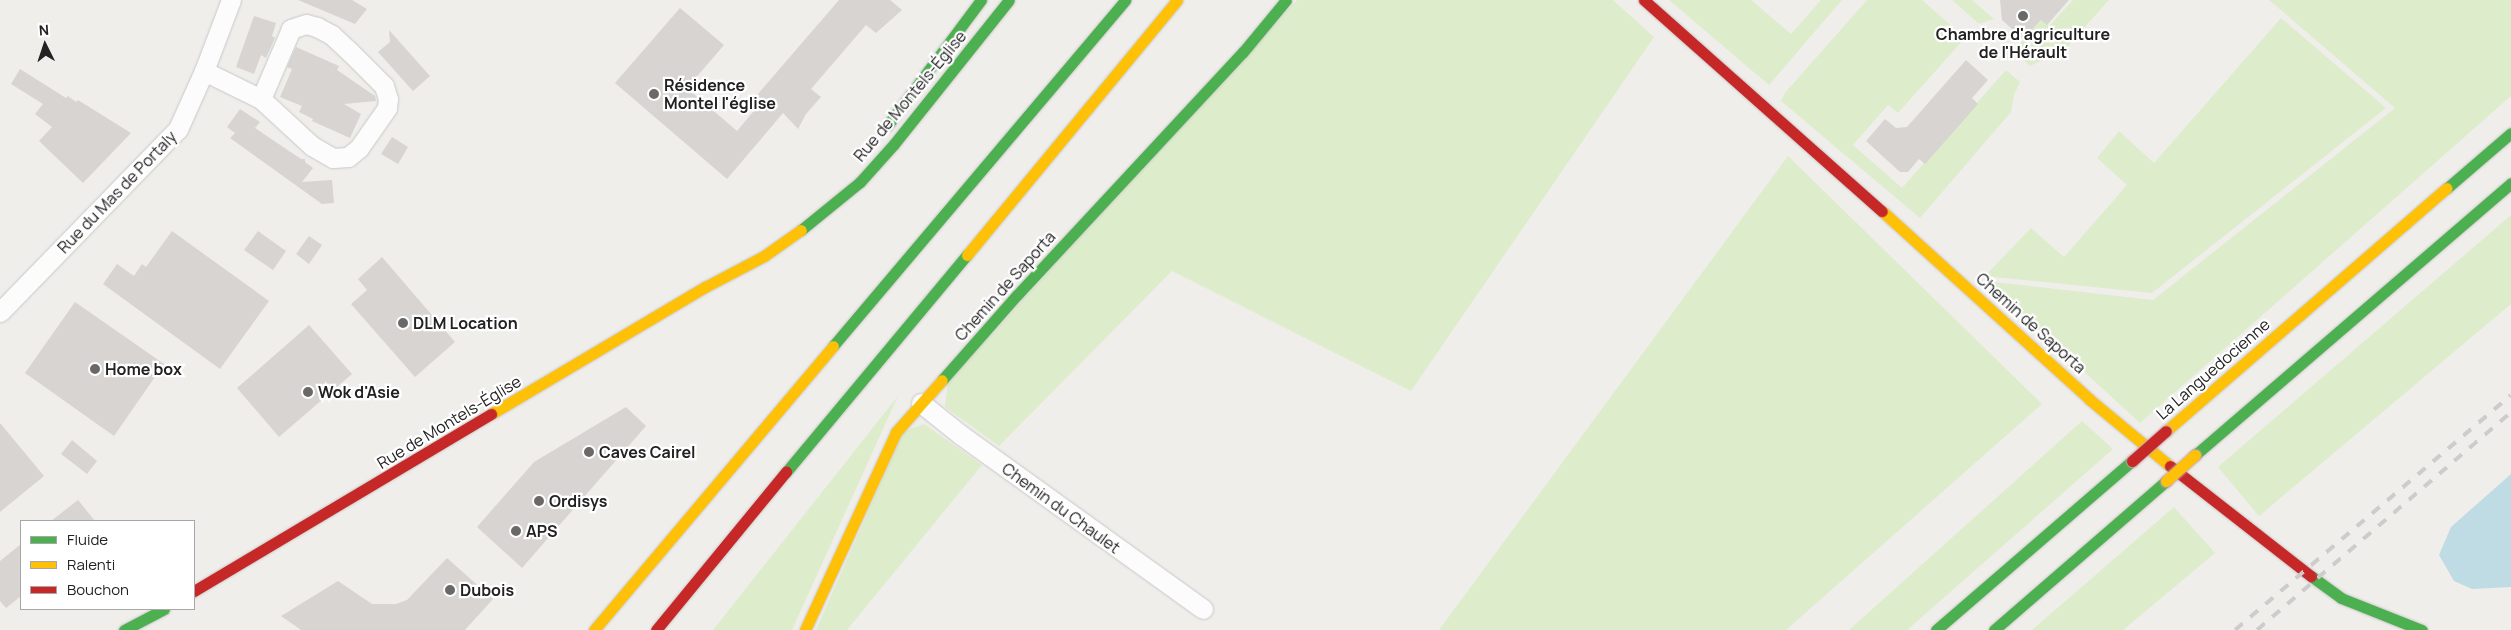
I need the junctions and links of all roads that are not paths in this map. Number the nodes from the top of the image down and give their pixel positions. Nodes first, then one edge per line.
1 (231, 0) edge
2 (981, 0) edge
3 (1009, 0) edge
4 (1125, 0) edge
5 (1177, 0) edge
6 (1286, 0) edge
7 (1644, 0) edge
8 (204, 71) junction
9 (261, 99) junction
10 (2511, 133) edge
11 (881, 135) dead end
12 (2511, 183) edge
13 (819, 195) dead end
14 (830, 207) junction
15 (747, 251) dead end
16 (719, 279) junction
17 (0, 312) edge
18 (921, 403) junction
19 (195, 590) edge
20 (1203, 609) dead end
21 (162, 610) edge
22 (124, 630) edge
23 (594, 630) edge
24 (656, 630) edge
25 (805, 630) edge
26 (1936, 630) edge
27 (1994, 630) edge
28 (2422, 630) edge

1 - 8 street, Rue du Mas de Portaly
2 - 11 main road, Rue de Montels-Église
3 - 14 main road, Rue de Montels-Église
4 - 23 main road
5 - 24 main road
6 - 18 main road, Chemin de Saporta
7 - 28 main road, Chemin de Saporta
8 - 9 street
8 - 17 street, Rue du Mas de Portaly
9 - 9 street
10 - 26 main road, La Languedocienne, bridge
12 - 27 main road, bridge
13 - 14 main road
14 - 16 main road, Rue de Montels-Église
15 - 16 main road, Rue de Montels-Église
16 - 19 main road, Rue de Montels-Église
18 - 20 street, Chemin du Chaulet
18 - 25 main road, Chemin de Saporta
21 - 22 main road

